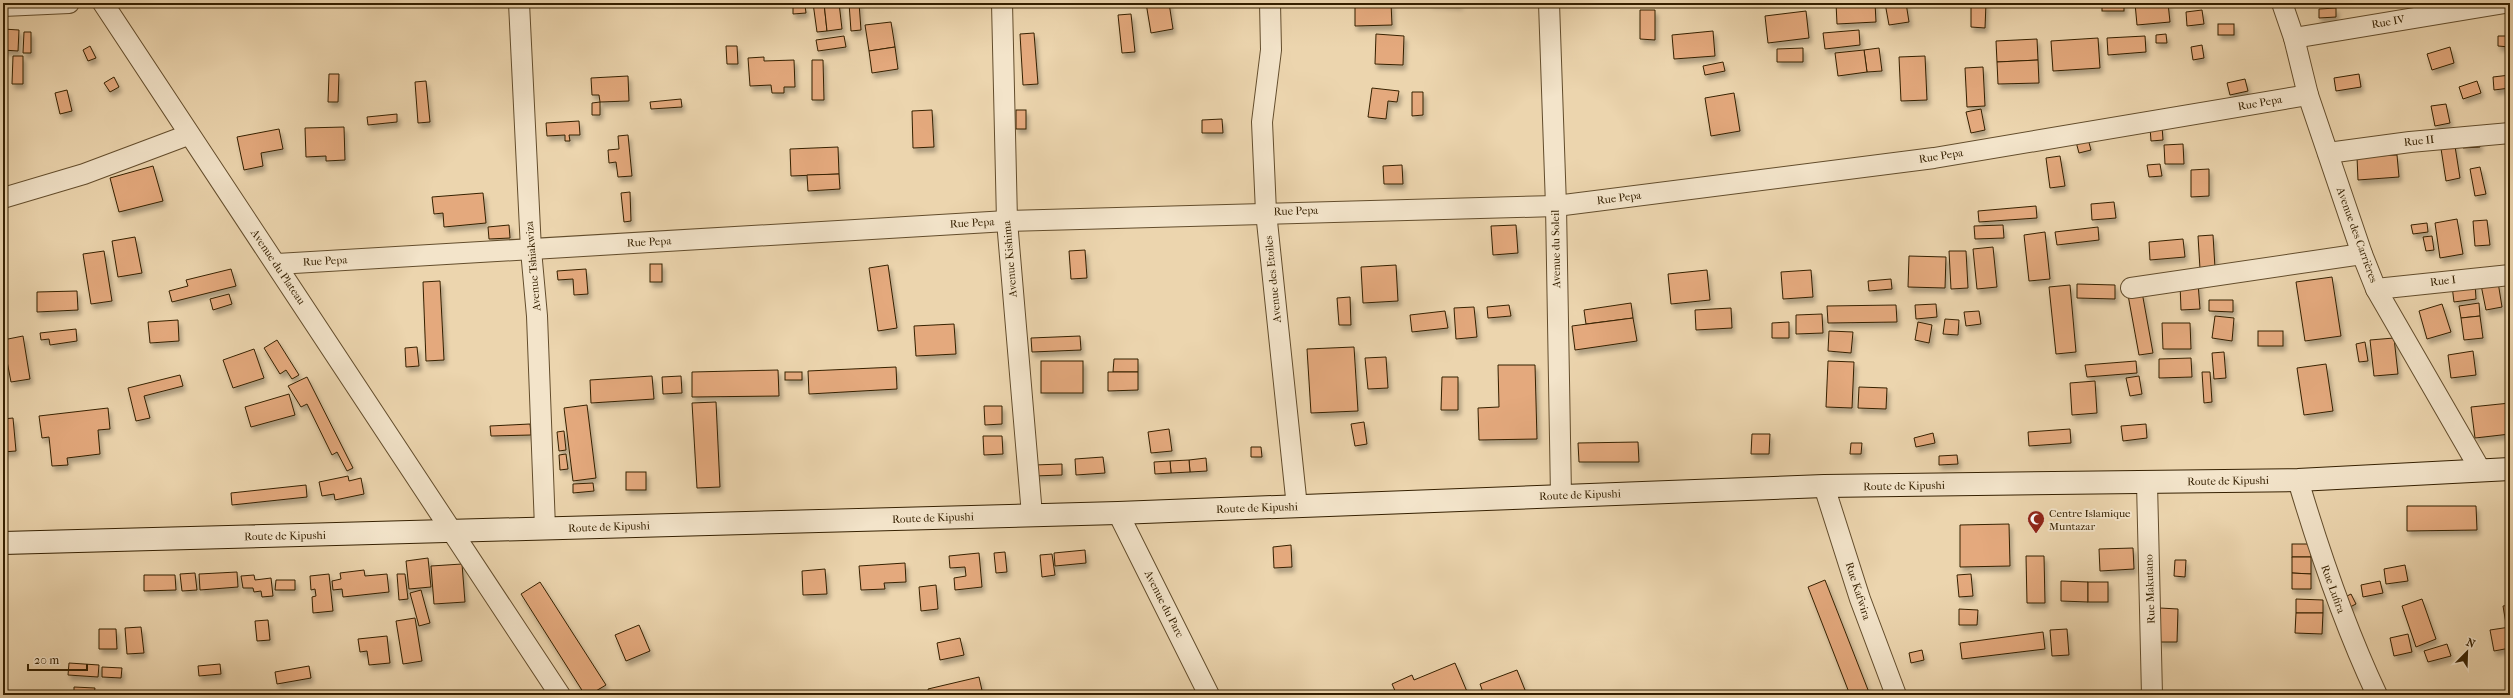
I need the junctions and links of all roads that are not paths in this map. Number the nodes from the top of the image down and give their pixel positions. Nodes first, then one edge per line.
1 (69, 3) edge
2 (103, 3) edge
3 (519, 3) edge
4 (1002, 3) edge
5 (1270, 3) edge
6 (1548, 3) edge
7 (2282, 3) edge
8 (2505, 3) edge
9 (3, 6) edge
10 (2294, 38) junction
11 (2308, 95) junction
12 (2510, 133) edge
13 (188, 135) junction
14 (2328, 152) junction
15 (3, 198) edge
16 (1556, 206) junction
17 (1266, 212) junction
18 (1007, 221) junction
19 (531, 250) junction
20 (2362, 254) junction
21 (277, 264) junction
22 (2510, 275) edge
23 (2131, 288) dead end
24 (2376, 289) junction
25 (2510, 470) edge
26 (2481, 471) junction
27 (2298, 480) junction
28 (2147, 483) junction
29 (1824, 486) junction
30 (1561, 496) junction
31 (1297, 507) junction
32 (1118, 513) junction
33 (1032, 515) junction
34 (545, 528) junction
35 (452, 532) junction
36 (3, 543) edge
37 (560, 695) edge
38 (1209, 695) edge
39 (1896, 695) edge
40 (2152, 695) edge
41 (2377, 695) edge

1 - 9 street
2 - 13 street, Avenue du Plateau
3 - 19 street, Avenue Tshiakwiza
4 - 18 street, Avenue Kishima
5 - 17 street, Avenue des Etoiles
6 - 16 street, Avenue du Soleil
7 - 10 street, Avenue des Carrières
8 - 10 street, Rue IV
10 - 11 street, Avenue des Carrières
11 - 14 street, Avenue des Carrières
11 - 16 street, Rue Pepa
12 - 14 street, Rue II
13 - 15 street
13 - 21 street, Avenue du Plateau
14 - 20 street, Avenue des Carrières
16 - 17 street, Rue Pepa
16 - 30 street, Avenue du Soleil
17 - 18 street, Rue Pepa
17 - 31 street, Avenue des Etoiles
18 - 19 street, Rue Pepa
18 - 33 street, Avenue Kishima
19 - 21 street, Rue Pepa
19 - 34 street, Avenue Tshiakwiza
20 - 23 street
20 - 24 street, Avenue des Carrières
21 - 35 street, Avenue du Plateau
22 - 24 street, Rue I
24 - 26 street, Avenue des Carrières
25 - 26 main road, Route de Kipushi
26 - 27 main road, Route de Kipushi
27 - 28 main road, Route de Kipushi
27 - 41 street, Rue Lufira
28 - 29 main road, Route de Kipushi
28 - 40 street, Rue Makutano
29 - 30 main road, Route de Kipushi
29 - 39 street, Rue Kafwira
30 - 31 main road, Route de Kipushi
31 - 32 main road, Route de Kipushi
32 - 33 main road, Route de Kipushi
32 - 38 street, Avenue du Parc
33 - 34 main road, Route de Kipushi
34 - 35 main road, Route de Kipushi
35 - 36 main road, Route de Kipushi
35 - 37 street, Avenue du Plateau

